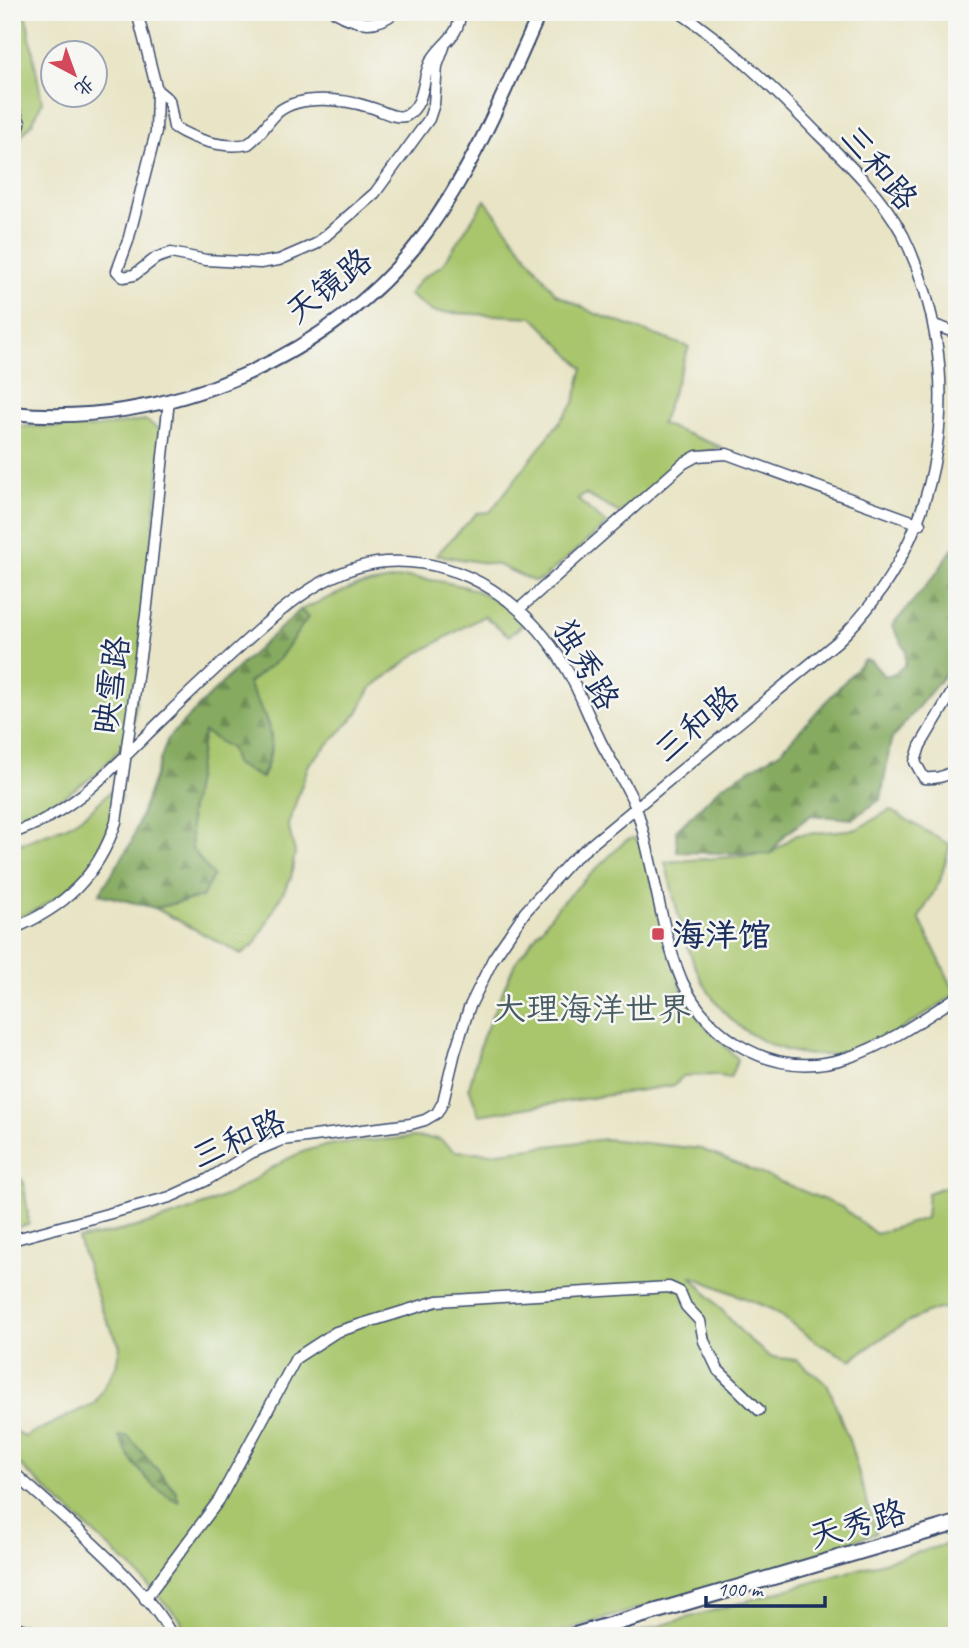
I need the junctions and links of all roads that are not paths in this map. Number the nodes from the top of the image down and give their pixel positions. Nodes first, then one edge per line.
1 (137, 12) edge
2 (335, 12) edge
3 (395, 12) edge
4 (460, 12) edge
5 (540, 12) edge
6 (679, 12) edge
7 (444, 47) junction
8 (157, 90) junction
9 (12, 104) edge
10 (12, 133) edge
11 (937, 326) junction
12 (957, 333) edge
13 (169, 400) junction
14 (12, 413) edge
15 (920, 524) junction
16 (519, 609) junction
17 (957, 684) edge
18 (127, 753) junction
19 (957, 767) edge
20 (636, 808) junction
21 (12, 833) edge
22 (12, 929) edge
23 (957, 997) edge
24 (12, 1240) edge
25 (759, 1410) dead end
26 (12, 1471) edge
27 (957, 1524) edge
28 (145, 1599) junction
29 (12, 1629) edge
30 (41, 1636) edge
31 (172, 1636) edge
32 (572, 1636) edge

1 - 8 street
2 - 3 street
4 - 7 street
5 - 13 street, 天镜路
6 - 11 street, 三和路
7 - 8 street
7 - 8 street
9 - 10 street
11 - 12 street
11 - 15 street, 三和路
13 - 14 street, 天镜路
13 - 18 street, 映雪路
15 - 16 street
15 - 20 street, 三和路
16 - 18 street, 独秀路
16 - 20 street, 独秀路
17 - 19 street
18 - 21 street, 独秀路
18 - 22 street, 映雪路
20 - 23 street, 独秀路
20 - 24 street, 三和路
25 - 28 street
26 - 28 street
27 - 32 main road, 天秀路
28 - 31 street
29 - 30 main road

